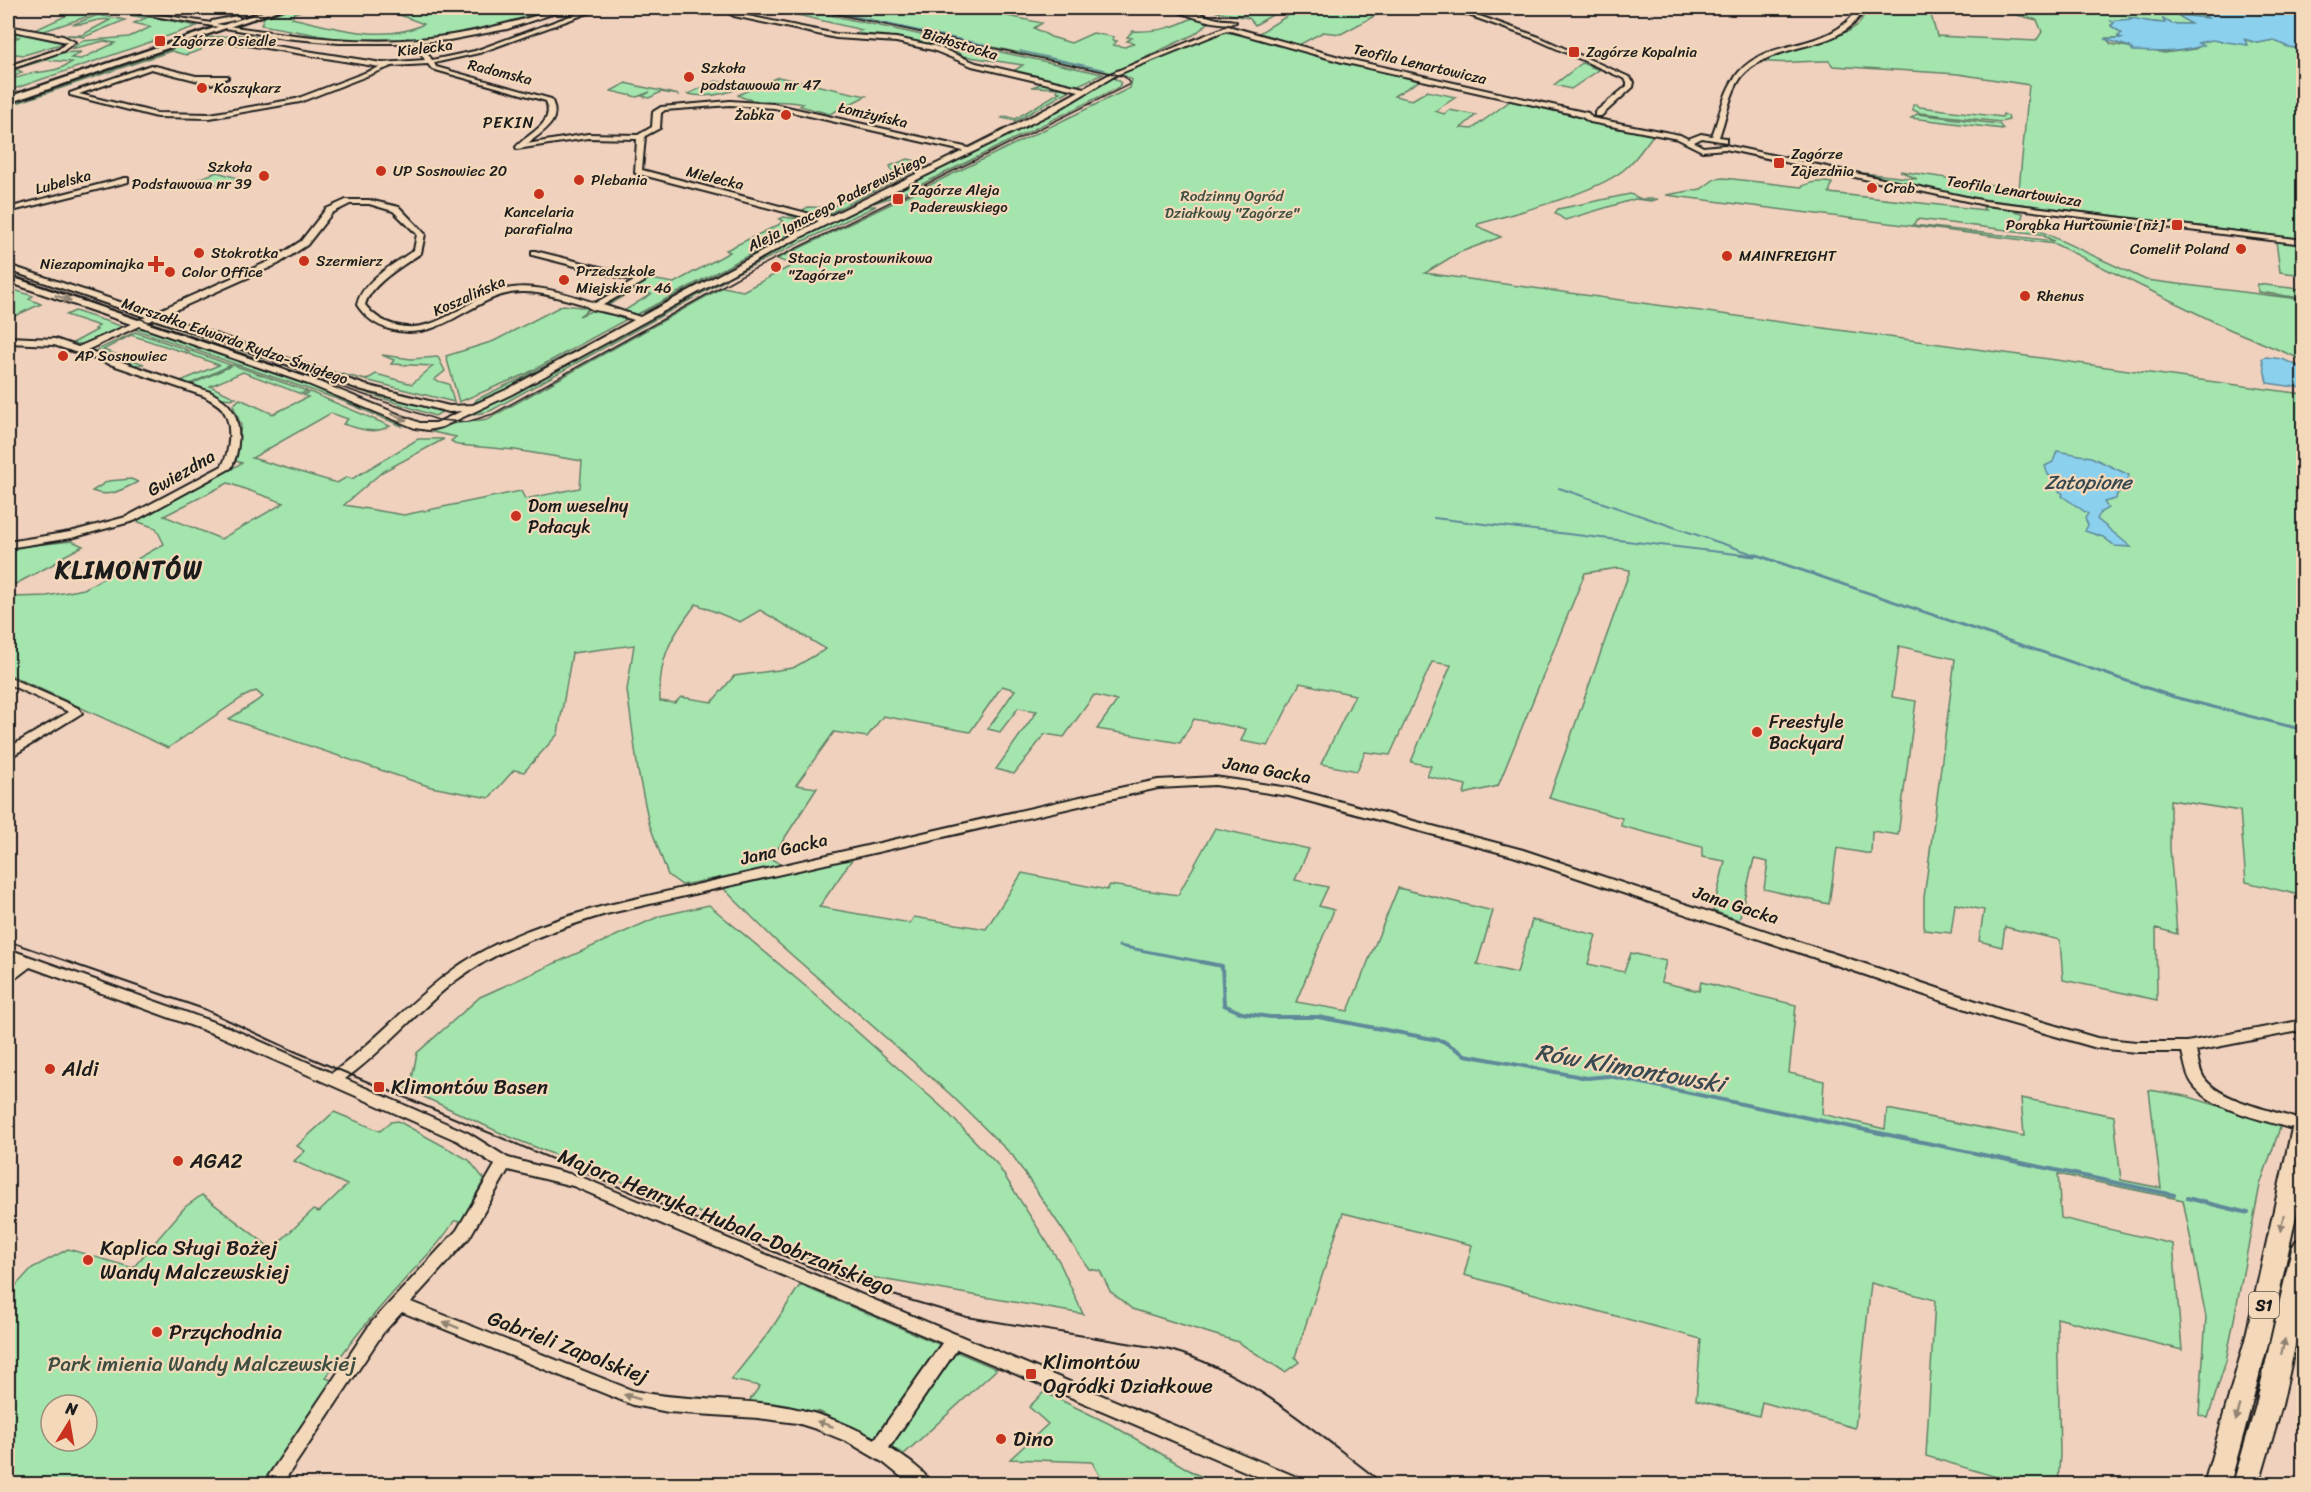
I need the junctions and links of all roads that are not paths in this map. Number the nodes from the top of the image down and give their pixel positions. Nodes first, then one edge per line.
1 (114, 8) edge
2 (269, 8) edge
3 (280, 8) edge
4 (567, 8) edge
5 (597, 8) edge
6 (723, 8) edge
7 (1174, 8) edge
8 (1452, 8) edge
9 (1474, 8) edge
10 (1862, 8) edge
11 (180, 19) junction
12 (1483, 19) junction
13 (191, 22) junction
14 (229, 24) junction
15 (1223, 26) junction
16 (1238, 26) joint
17 (8, 28) edge
18 (1211, 32) junction
19 (200, 33) junction
20 (1251, 33) junction
21 (417, 42) junction
22 (250, 44) dead end
23 (429, 62) junction
24 (390, 65) junction
25 (8, 68) edge
26 (197, 78) dead end
27 (1084, 90) junction
28 (8, 98) edge
29 (1613, 112) junction
30 (1601, 117) junction
31 (1629, 122) junction
32 (643, 134) junction
33 (1701, 136) junction
34 (1715, 137) junction
35 (1689, 141) junction
36 (1725, 147) junction
37 (969, 150) junction
38 (125, 180) dead end
39 (8, 210) edge
40 (827, 221) junction
41 (2304, 242) edge
42 (535, 253) dead end
43 (8, 267) edge
44 (8, 279) edge
45 (594, 307) junction
46 (153, 316) junction
47 (642, 320) junction
48 (136, 323) junction
49 (8, 340) edge
50 (79, 350) junction
51 (480, 406) joint
52 (450, 415) junction
53 (8, 545) edge
54 (8, 680) edge
55 (8, 753) edge
56 (8, 954) edge
57 (28, 961) junction
58 (8, 977) edge
59 (2304, 1025) edge
60 (2187, 1047) junction
61 (334, 1079) junction
62 (2296, 1123) edge
63 (504, 1163) junction
64 (2304, 1248) edge
65 (399, 1304) junction
66 (953, 1341) junction
67 (878, 1449) junction
68 (272, 1485) edge
69 (922, 1485) edge
70 (1293, 1485) edge
71 (2217, 1485) edge
72 (2246, 1485) edge

1 - 11 street
2 - 14 main road
3 - 14 main road
4 - 21 street
5 - 23 street, Kielecka
6 - 27 street, Białostocka
7 - 15 street, Teofila Lenartowicza
8 - 12 street
9 - 12 street
10 - 34 street
11 - 13 street
11 - 14 street
12 - 29 street
13 - 14 street
13 - 19 street
14 - 19 main road
14 - 19 street
14 - 21 street
15 - 16 street, Aleja Ignacego Paderewskiego
15 - 18 street, Aleja Ignacego Paderewskiego
15 - 20 street, Teofila Lenartowicza
16 - 20 street, Teofila Lenartowicza
17 - 25 street
18 - 20 street
18 - 27 street, Aleja Ignacego Paderewskiego
19 - 28 main road
20 - 30 street, Teofila Lenartowicza
21 - 23 street
22 - 24 street, Kielecka
23 - 24 street, Kielecka
23 - 32 street, Radomska
24 - 26 street
27 - 37 street, Aleja Ignacego Paderewskiego
29 - 30 street
29 - 31 street
30 - 31 street
30 - 35 street
31 - 33 street
32 - 37 street, Łomżyńska
32 - 40 street, Mielecka
33 - 34 street
33 - 35 street
34 - 36 street
35 - 36 street, Teofila Lenartowicza
36 - 41 street, Teofila Lenartowicza
37 - 40 street, Aleja Ignacego Paderewskiego
38 - 39 street, Lubelska
40 - 47 street, Aleja Ignacego Paderewskiego
42 - 45 street
43 - 46 street, Marszałka Edwarda Rydza-Śmigłego
44 -> 48 street, Marszałka Edwarda Rydza-Śmigłego
45 - 46 street, Koszalińska
45 - 47 street, Koszalińska
46 - 48 street, Koszalińska
46 - 52 street, Marszałka Edwarda Rydza-Śmigłego
47 - 51 street, Aleja Ignacego Paderewskiego
48 - 50 street, Koszalińska
48 -> 52 street, Marszałka Edwarda Rydza-Śmigłego
49 - 50 street, Gwiezdna
50 - 53 street, Gwiezdna
51 - 52 street, Marszałka Edwarda Rydza-Śmigłego
54 - 55 street
56 - 57 street, Majora Henryka Hubala-Dobrzańskiego
57 - 58 street
57 - 61 street, Majora Henryka Hubala-Dobrzańskiego
59 - 60 street, Jana Gacka
60 - 61 street, Jana Gacka
60 - 62 street
61 - 63 street, Majora Henryka Hubala-Dobrzańskiego
62 -> 71 highway, S1
63 - 65 street
63 - 66 street, Majora Henryka Hubala-Dobrzańskiego
72 -> 64 highway, S1
67 -> 65 street, Gabrieli Zapolskiej
65 - 68 street
66 - 67 street
66 - 70 street, Majora Henryka Hubala-Dobrzańskiego
67 - 69 street, Gabrieli Zapolskiej

